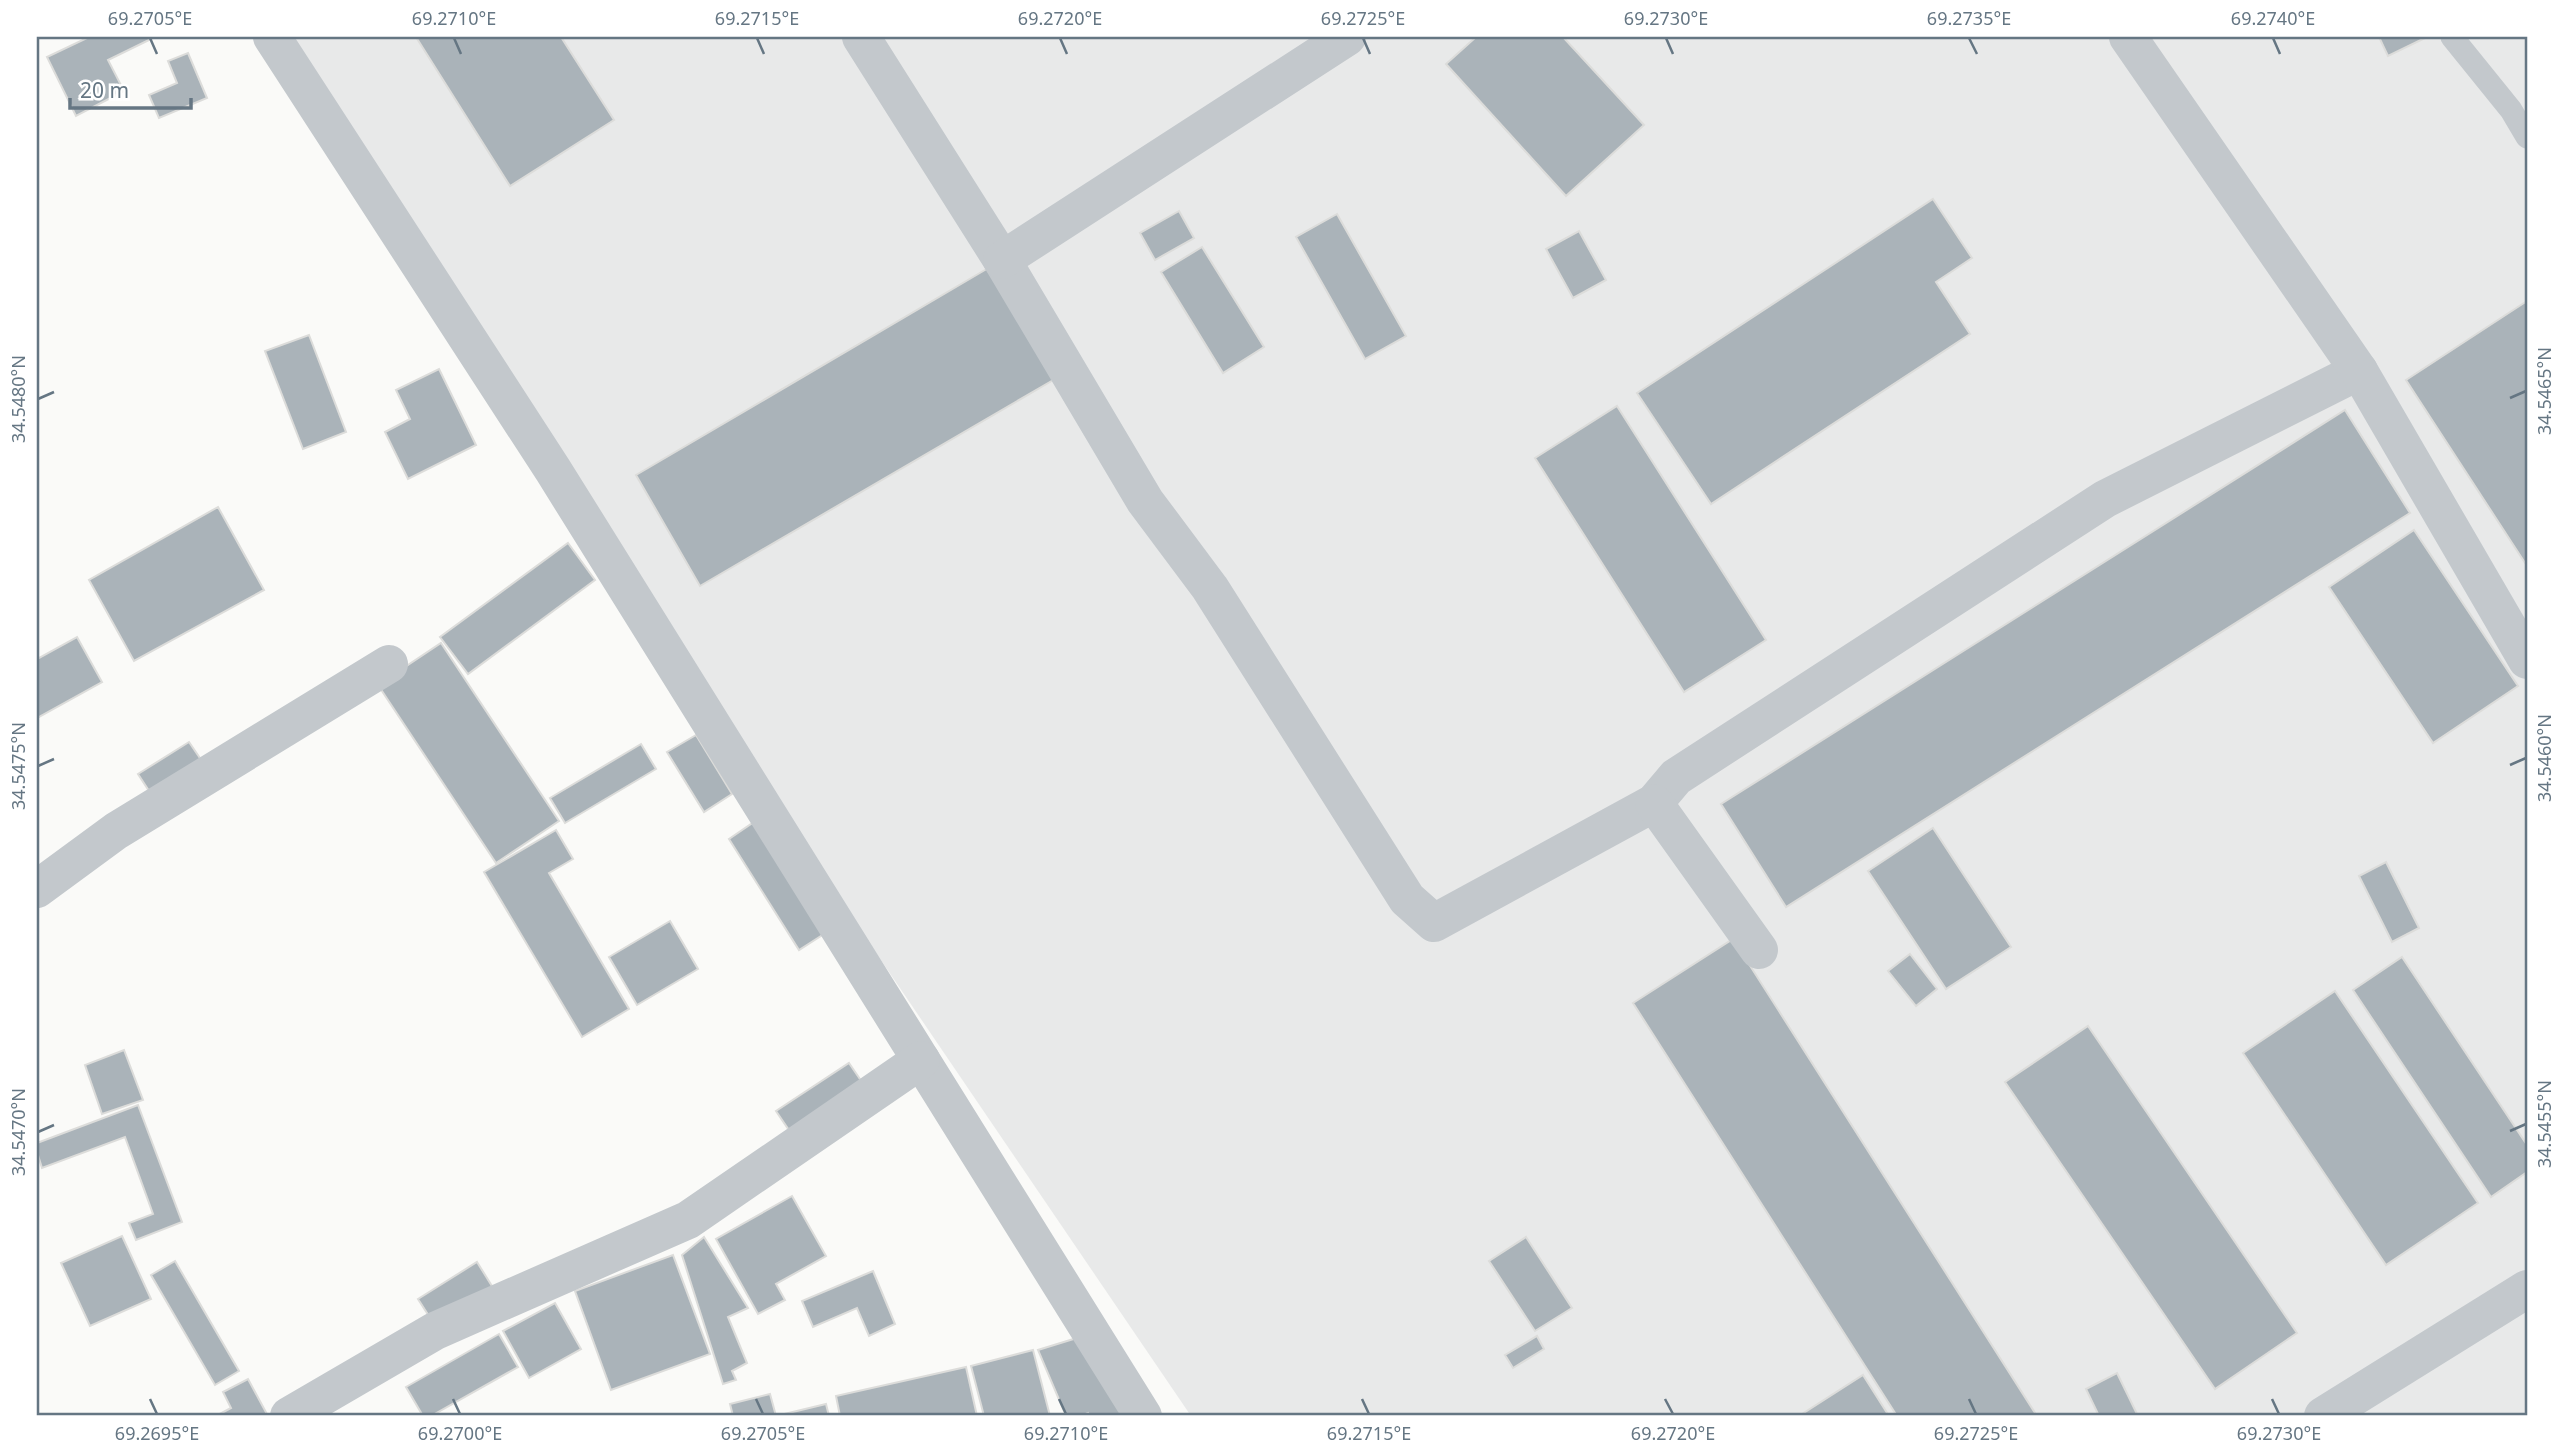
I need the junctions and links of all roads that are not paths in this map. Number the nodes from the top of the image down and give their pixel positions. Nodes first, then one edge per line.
1 (272, 37) edge
2 (861, 37) edge
3 (1347, 37) edge
4 (2129, 37) edge
5 (2452, 37) edge
6 (2519, 107) edge
7 (2527, 137) edge
8 (1002, 260) junction
9 (2359, 371) junction
10 (2527, 660) edge
11 (389, 664) dead end
12 (1654, 803) junction
13 (37, 889) edge
14 (1759, 950) dead end
15 (921, 1060) junction
16 (2527, 1289) edge
17 (289, 1416) edge
18 (1143, 1416) edge
19 (2323, 1416) edge

1 - 15 street
2 - 8 street
3 - 8 street
4 - 9 street
5 - 6 lane
6 - 7 lane
8 - 12 street
9 - 10 street
9 - 12 street
11 - 13 street
12 - 14 street
15 - 17 street
15 - 18 street
16 - 19 street

